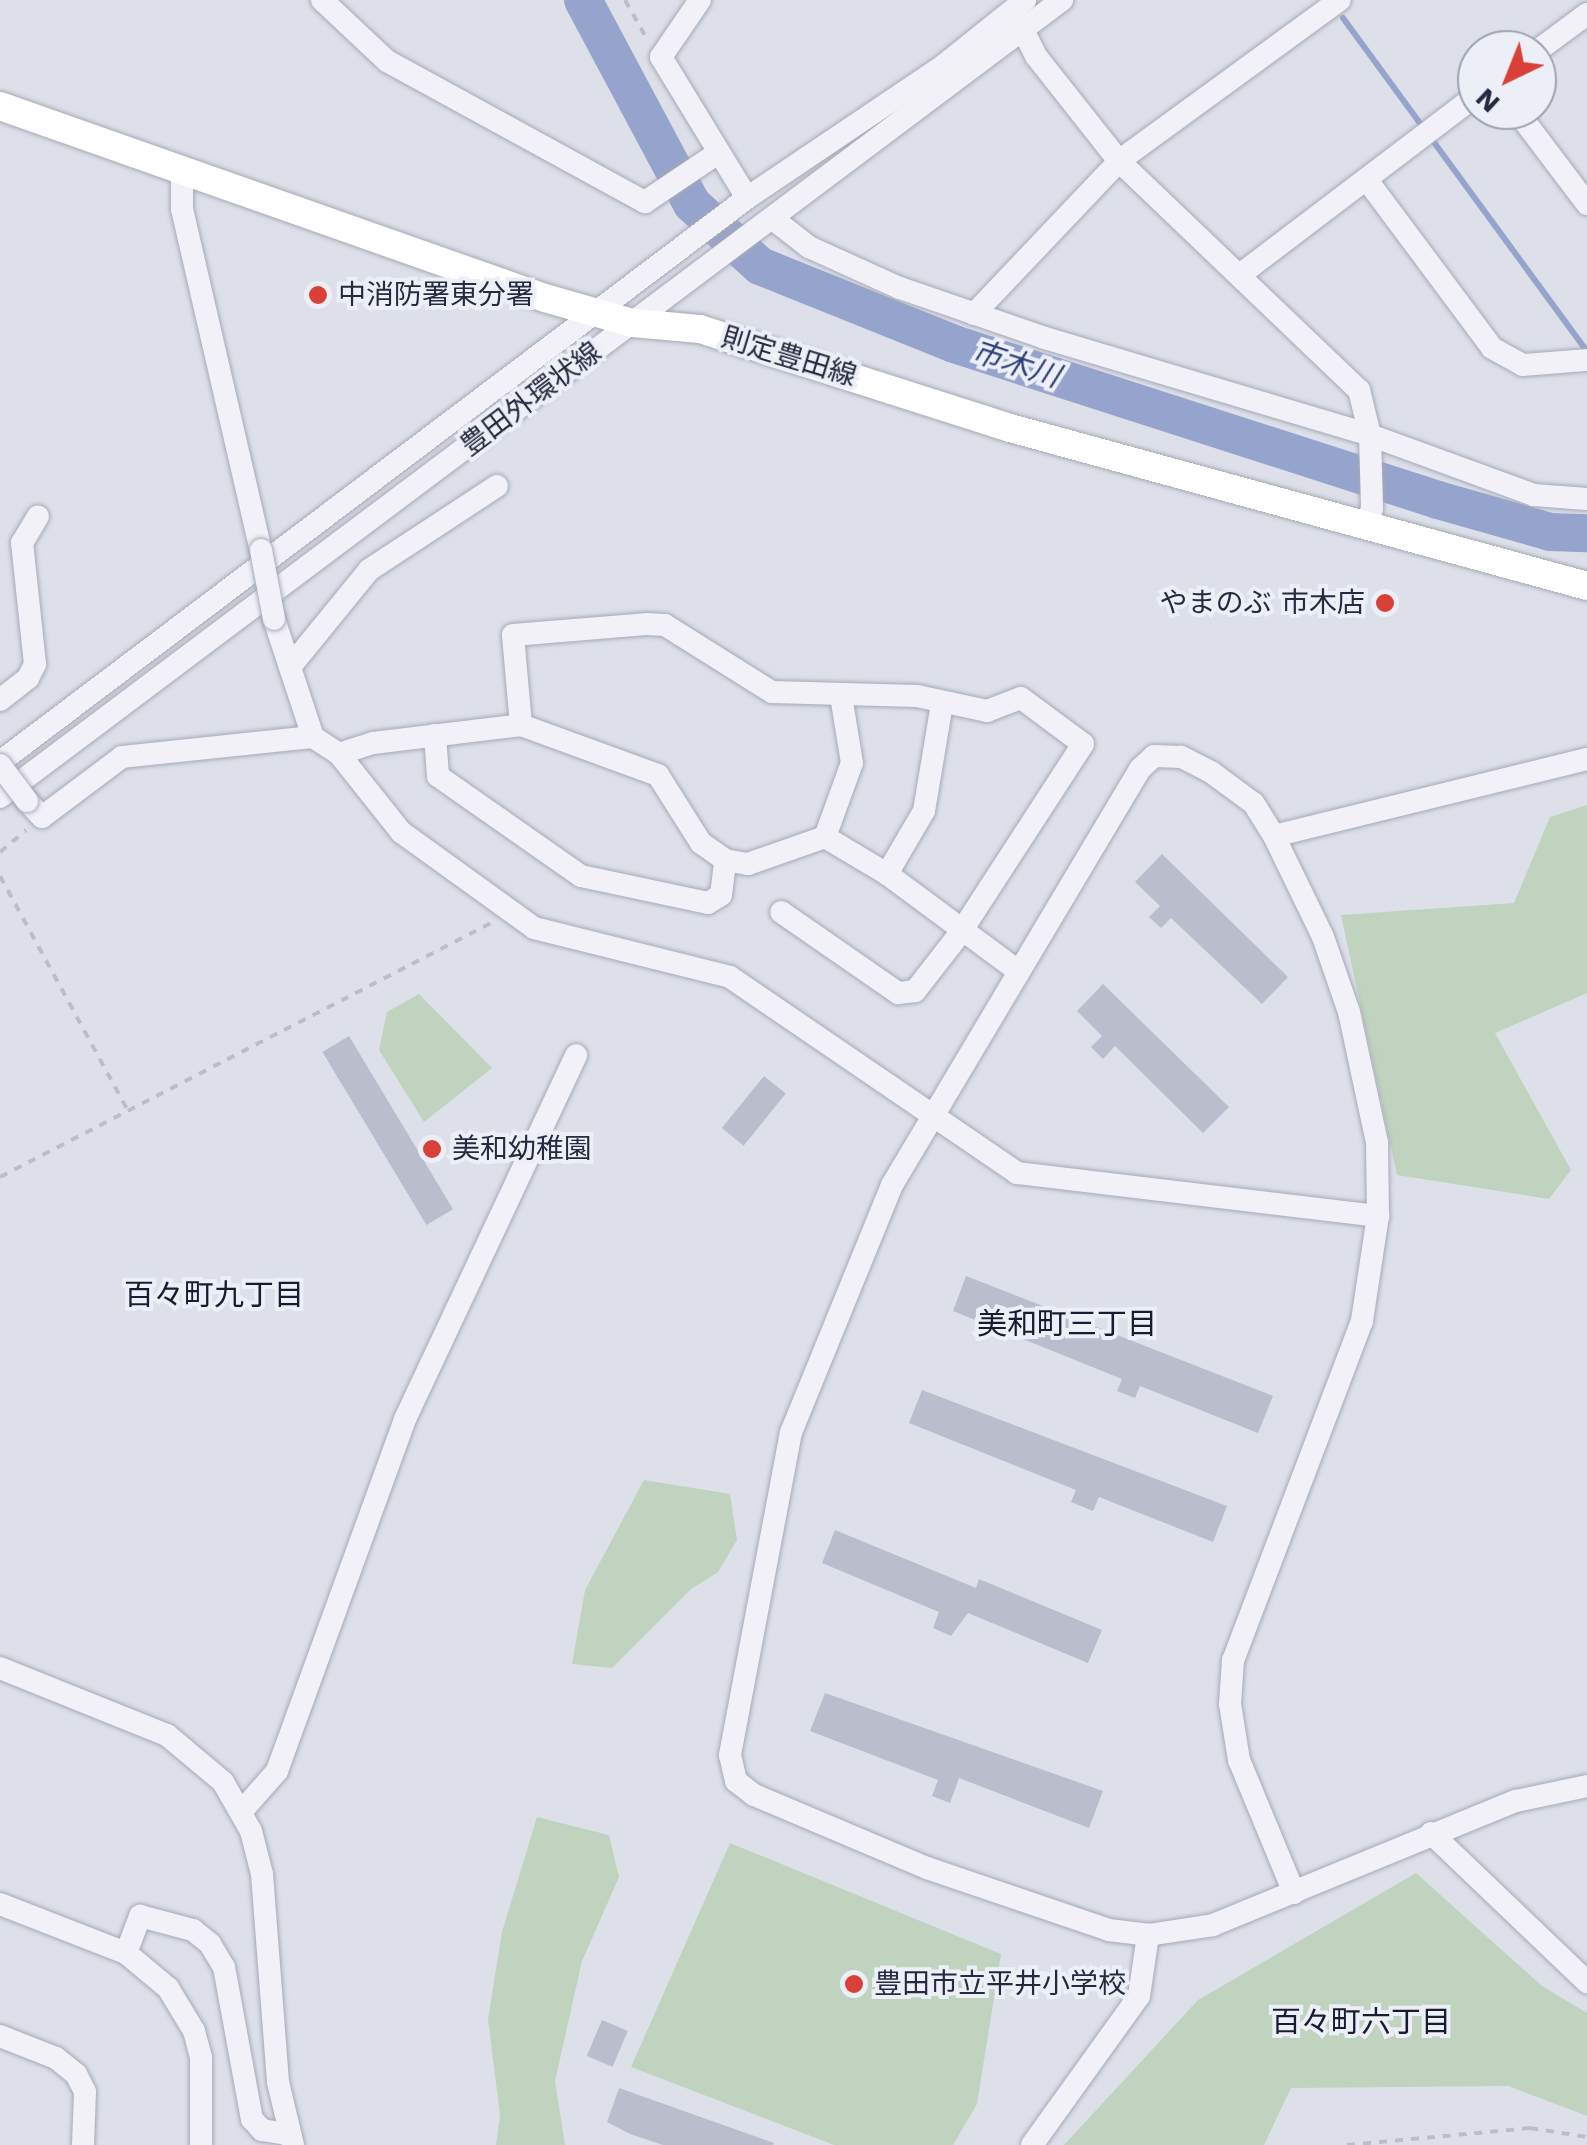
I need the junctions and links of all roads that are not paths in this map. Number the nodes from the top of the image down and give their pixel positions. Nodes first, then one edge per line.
1 (322, 0) edge
2 (700, 0) edge
3 (1062, 0) edge
4 (1332, 3) edge
5 (1018, 10) edge
6 (1587, 14) edge
7 (1557, 36) edge
8 (0, 106) edge
9 (1457, 111) edge
10 (1531, 130) edge
11 (709, 160) junction
12 (1119, 161) junction
13 (182, 170) junction
14 (1367, 180) junction
15 (740, 204) junction
16 (1587, 204) edge
17 (766, 223) junction
18 (1241, 274) junction
19 (597, 313) junction
20 (974, 314) junction
21 (633, 323) junction
22 (1586, 360) edge
23 (1370, 434) junction
24 (497, 486) dead end
25 (1587, 499) edge
26 (38, 516) dead end
27 (1369, 518) junction
28 (1587, 586) edge
29 (290, 667) junction
30 (840, 696) junction
31 (0, 700) edge
32 (942, 704) junction
33 (521, 724) junction
34 (435, 735) junction
35 (314, 737) junction
36 (339, 754) junction
37 (1587, 759) edge
38 (0, 764) edge
39 (0, 797) edge
40 (1274, 836) junction
41 (826, 837) junction
42 (725, 860) junction
43 (887, 874) junction
44 (781, 912) dead end
45 (962, 932) junction
46 (1018, 970) junction
47 (576, 1054) dead end
48 (929, 1119) junction
49 (1378, 1216) junction
50 (0, 1668) edge
51 (1587, 1786) edge
52 (241, 1812) junction
53 (1431, 1833) junction
54 (1294, 1893) junction
55 (0, 1904) edge
56 (1148, 1935) junction
57 (126, 1954) junction
58 (1587, 1982) edge
59 (0, 2036) edge
60 (291, 2140) edge
61 (84, 2145) edge
62 (201, 2145) edge
63 (1032, 2145) edge

1 - 11 street
2 - 11 street
3 - 5 street, 豊田外環状線
4 - 12 street
5 - 12 street
5 - 15 street, 豊田外環状線
5 - 17 street, 豊田外環状線
6 - 7 street
8 - 13 main road, 則定豊田線
9 - 14 street
10 - 16 street
11 - 15 street
12 - 18 street
12 - 20 street
13 - 19 main road, 則定豊田線
13 - 29 street, bridge
14 - 18 street
14 - 22 street
15 - 19 street, 豊田外環状線
17 - 20 street
17 - 21 street, 豊田外環状線
18 - 23 street
19 - 21 main road, 則定豊田線
19 - 38 street, 豊田外環状線
20 - 23 street
21 - 27 main road, 則定豊田線
21 - 39 street, 豊田外環状線
23 - 25 street
23 - 27 street
24 - 29 street
26 - 31 street
27 - 28 main road, 則定豊田線
29 - 35 street
30 - 32 street
30 - 33 street
30 - 41 street
32 - 43 street
32 - 45 street
33 - 34 street
33 - 42 street
34 - 36 street
34 - 42 street
35 - 36 street
35 - 38 street, bridge
36 - 48 street
37 - 40 street
40 - 46 street
40 - 49 street
41 - 42 street
41 - 43 street
43 - 45 street
44 - 45 street
45 - 46 street
46 - 48 street
47 - 52 street
48 - 49 street
48 - 56 street
49 - 54 street
50 - 52 street
51 - 53 street
52 - 60 street
53 - 54 street
53 - 58 street
54 - 56 street
55 - 57 street
56 - 63 street
57 - 60 street
57 - 62 street
59 - 61 street

